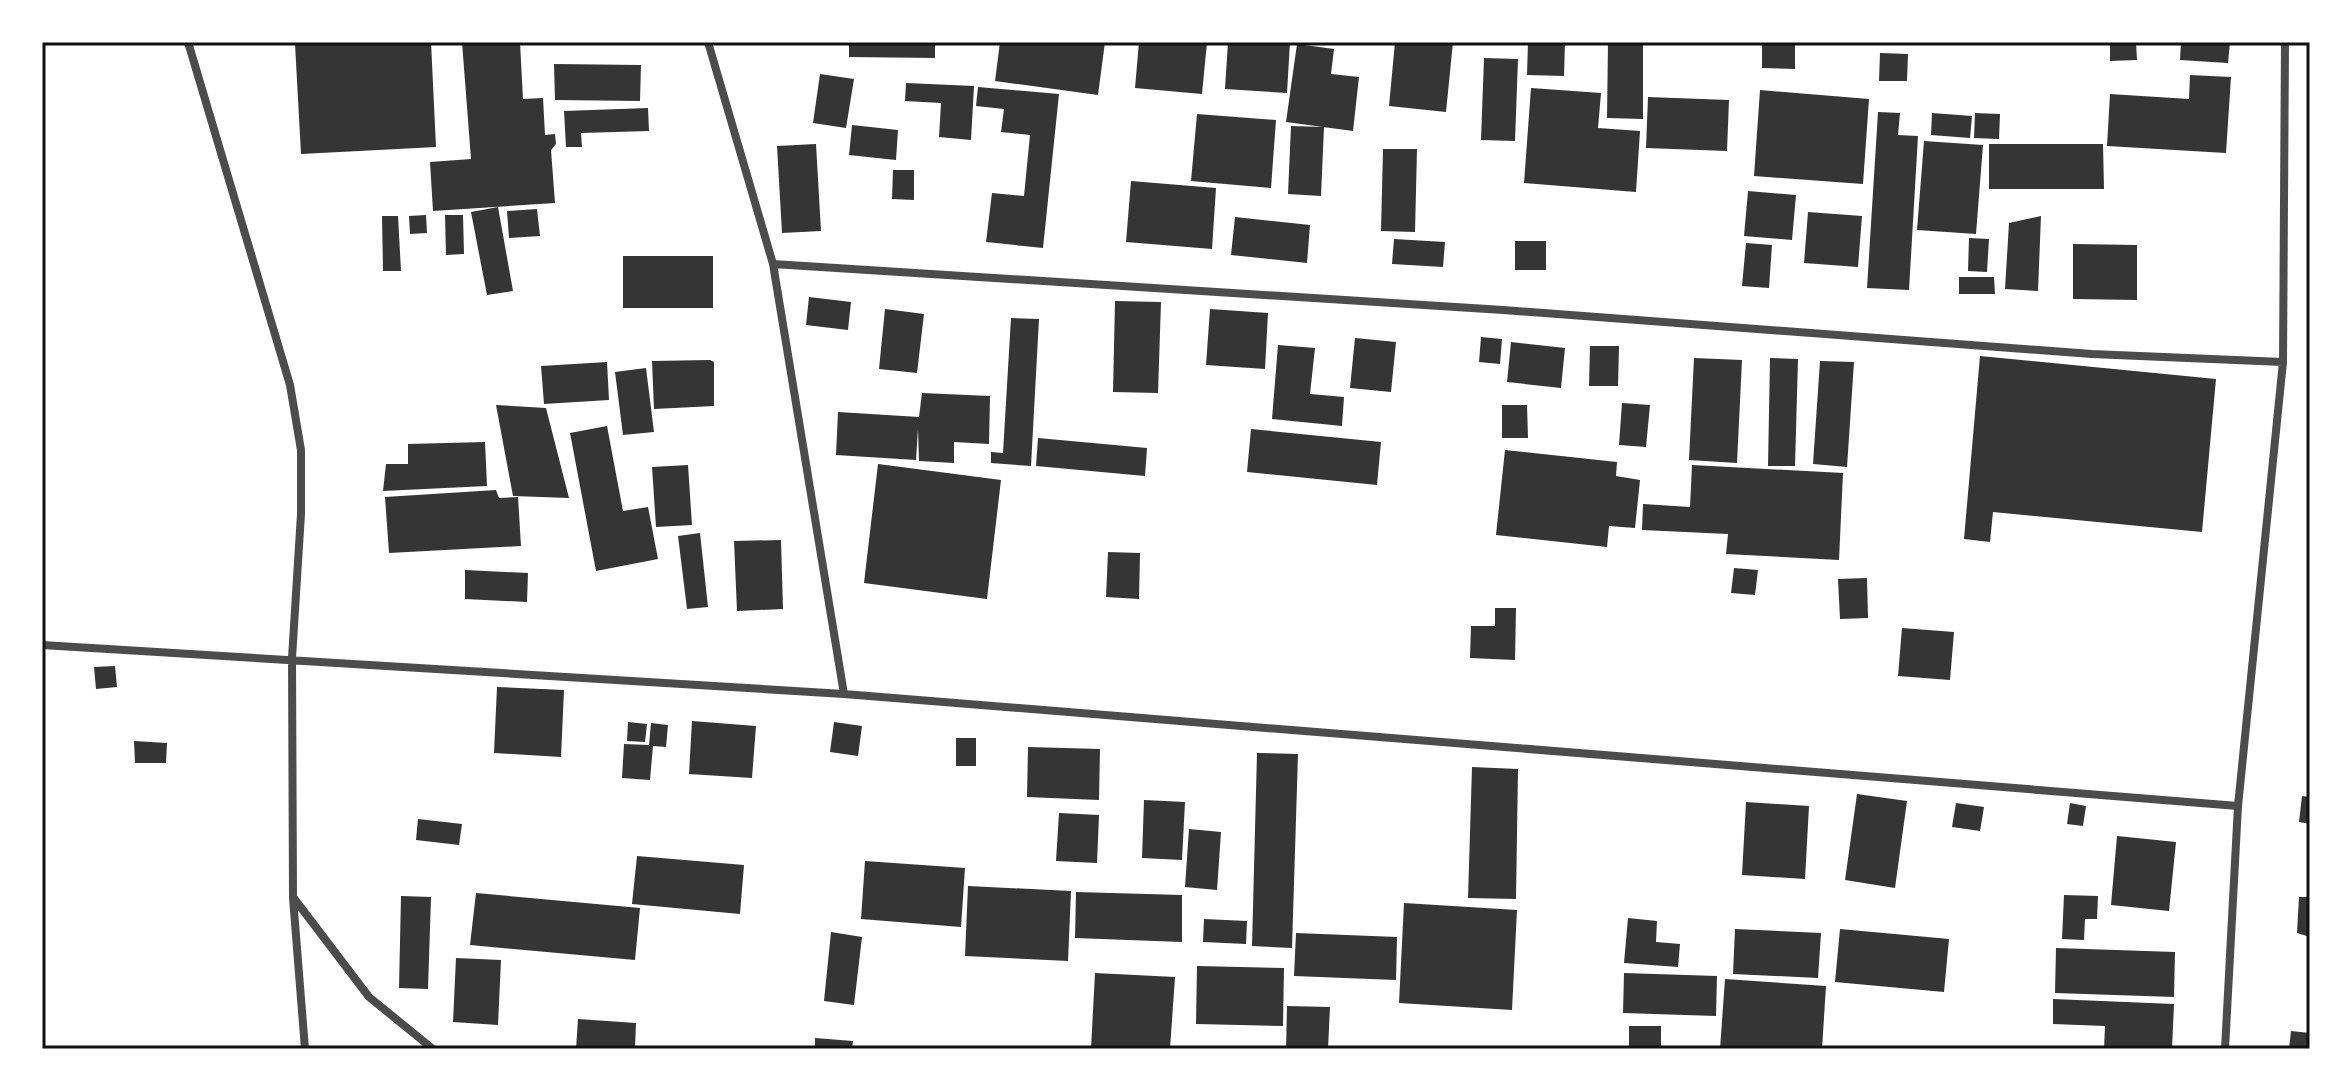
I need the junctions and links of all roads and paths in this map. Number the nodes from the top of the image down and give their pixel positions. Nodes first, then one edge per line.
1 (188, 42) edge
2 (708, 42) edge
3 (2285, 42) edge
4 (773, 264) junction
5 (2283, 362) junction
6 (42, 645) edge
7 (292, 658) junction
8 (844, 694) junction
9 (2238, 806) junction
10 (293, 897) junction
11 (302, 1048) edge
12 (433, 1049) edge
13 (2225, 1049) edge

1 - 7 street
2 - 4 street
3 - 5 street
4 - 5 street
4 - 8 street
5 - 9 street
6 - 7 street
7 - 8 street
7 - 10 street
8 - 9 street
9 - 13 street
10 - 11 street
10 - 12 street

